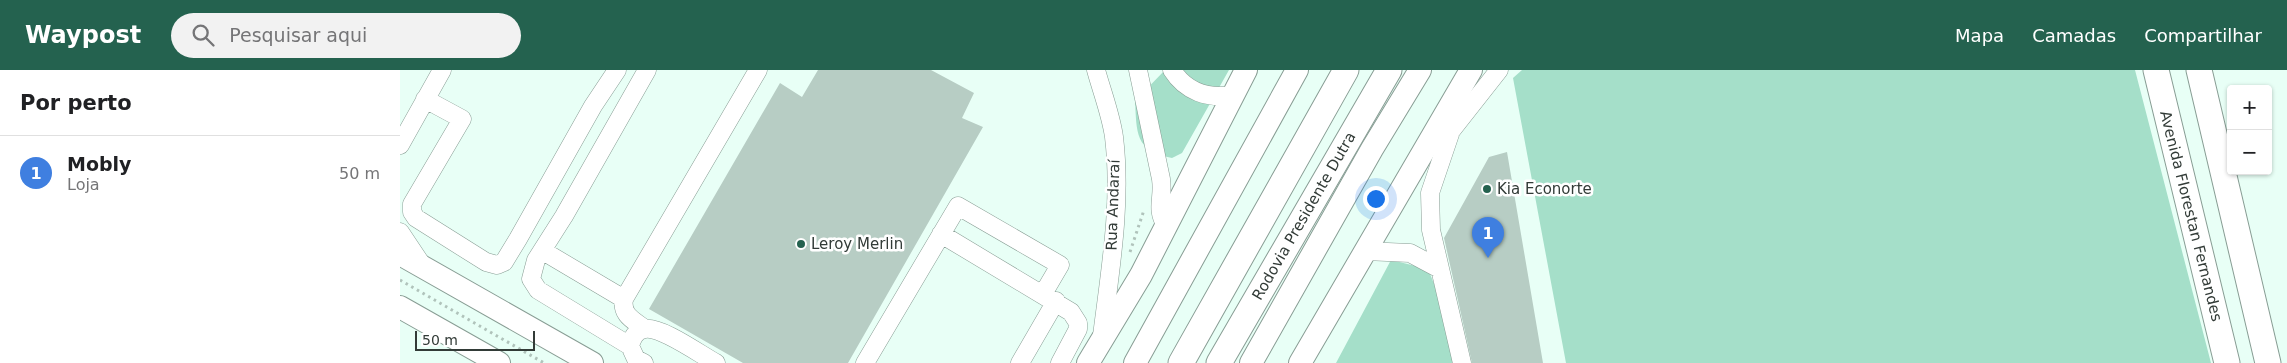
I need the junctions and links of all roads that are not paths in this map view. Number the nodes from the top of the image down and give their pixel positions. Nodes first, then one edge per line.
1 (442, 70) edge
2 (616, 70) edge
3 (647, 70) edge
4 (758, 70) edge
5 (1096, 70) edge
6 (1138, 70) edge
7 (1172, 70) edge
8 (1246, 70) edge
9 (1297, 70) edge
10 (1346, 70) edge
11 (1389, 70) edge
12 (1420, 70) edge
13 (1471, 70) edge
14 (1499, 70) edge
15 (2156, 70) edge
16 (2199, 70) edge
17 (1233, 95) junction
18 (425, 99) junction
19 (400, 145) edge
20 (1166, 226) junction
21 (400, 232) edge
22 (941, 234) junction
23 (543, 251) junction
24 (1365, 251) junction
25 (400, 254) edge
26 (424, 267) junction
27 (1440, 269) junction
28 (1050, 298) junction
29 (624, 299) junction
30 (400, 307) edge
31 (645, 329) junction
32 (1102, 341) junction
33 (630, 346) junction
34 (499, 363) edge
35 (592, 363) edge
36 (644, 363) edge
37 (716, 363) edge
38 (865, 363) edge
39 (1020, 363) edge
40 (1060, 363) edge
41 (1088, 363) edge
42 (1134, 363) edge
43 (1181, 363) edge
44 (1219, 363) edge
45 (1252, 363) edge
46 (1300, 363) edge
47 (1462, 363) edge
48 (2227, 363) edge
49 (2268, 363) edge

1 - 18 street
2 - 18 street
3 - 23 street
4 - 29 street
5 - 32 street, Rua Andaraí
6 - 20 street
7 - 17 street
8 - 17 main road
9 - 42 main road
10 - 43 highway
11 - 44 highway, Rodovia Presidente Dutra
12 - 45 main road, Rodovia Presidente Dutra
13 - 24 main road
14 - 27 street
15 - 48 highway, Avenida Florestan Fernandes
16 - 49 highway
17 - 20 main road
18 - 19 street
20 - 32 main road
21 - 26 street
22 - 28 street
22 - 28 street
22 - 38 street
23 - 29 street
23 - 33 street
24 - 27 street
24 - 46 main road
25 - 26 main road
26 - 35 main road
27 - 47 street
28 - 39 street
28 - 40 street
29 - 31 street
30 - 34 main road
31 - 33 street
31 - 37 street
32 - 41 main road
33 - 36 street

